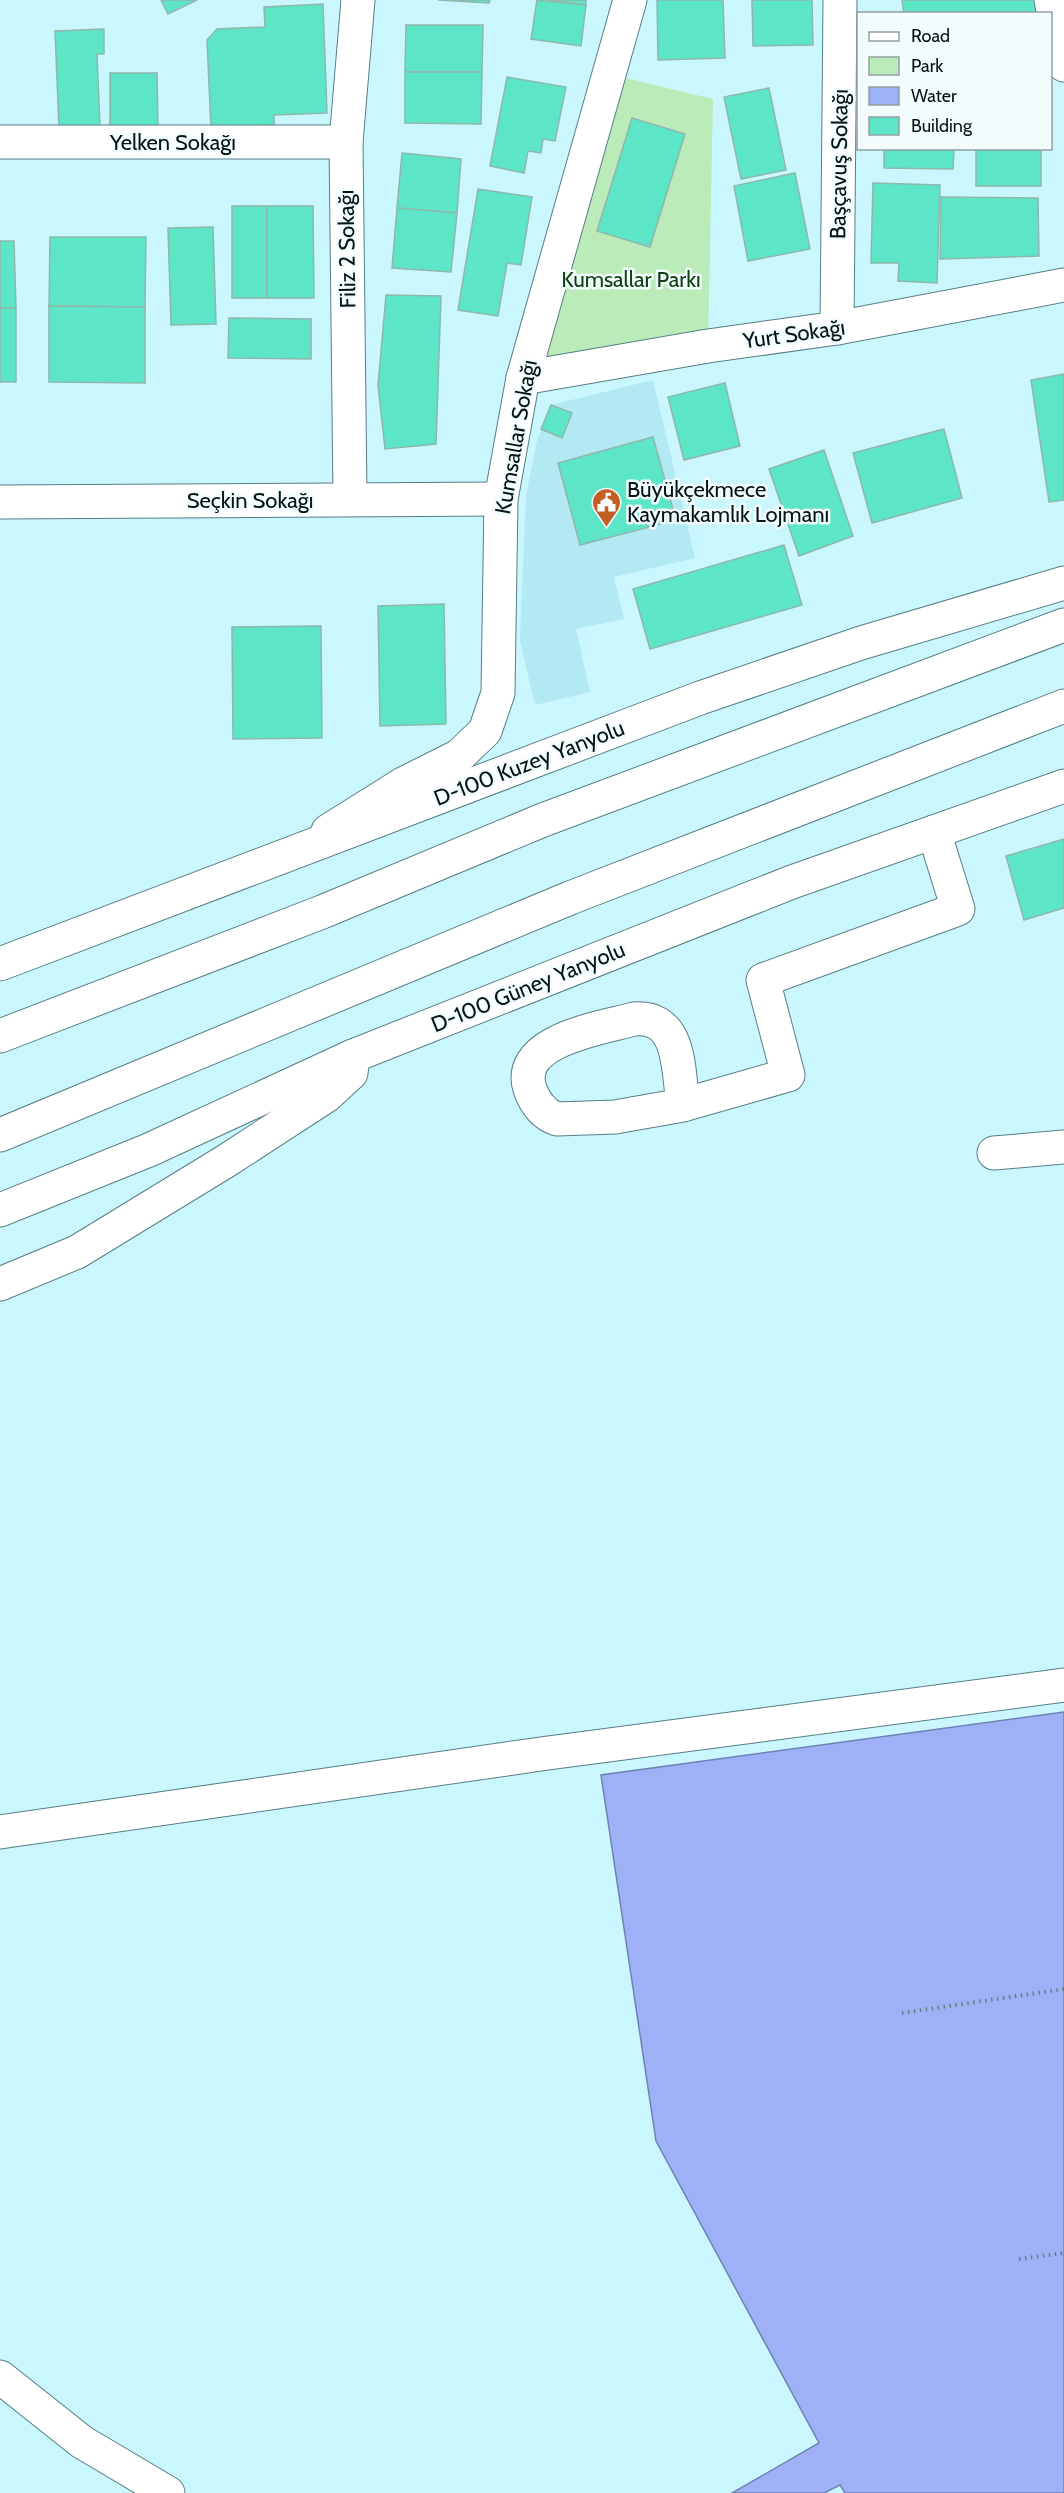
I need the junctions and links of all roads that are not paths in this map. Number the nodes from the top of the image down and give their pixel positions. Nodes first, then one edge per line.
1 (358, 0) edge
2 (630, 0) edge
3 (840, 0) edge
4 (1052, 0) edge
5 (1064, 65) edge
6 (0, 142) edge
7 (346, 142) junction
8 (1064, 285) edge
9 (837, 328) junction
10 (523, 378) junction
11 (350, 499) junction
12 (501, 499) junction
13 (0, 502) edge
14 (1064, 583) edge
15 (1064, 625) edge
16 (1064, 706) edge
17 (1064, 786) edge
18 (934, 832) junction
19 (295, 852) junction
20 (0, 964) edge
21 (0, 1036) edge
22 (352, 1056) junction
23 (683, 1105) junction
24 (0, 1135) edge
25 (1064, 1147) edge
26 (994, 1153) dead end
27 (0, 1210) edge
28 (0, 1284) edge
29 (1064, 1685) edge
30 (0, 1832) edge
31 (0, 2377) edge
32 (168, 2493) edge

1 - 7 main road, Filiz 2 Sokağı
2 - 10 main road, Kumsallar Sokağı
3 - 9 main road, Başçavuş Sokağı
4 - 5 main road
6 - 7 main road, Yelken Sokağı
7 - 11 main road, Filiz 2 Sokağı
8 - 9 main road, Yurt Sokağı
9 - 10 main road, Yurt Sokağı
10 - 12 main road, Kumsallar Sokağı
11 - 12 main road, Seçkin Sokağı
11 - 13 main road, Seçkin Sokağı
12 - 19 main road, Kumsallar Sokağı
14 - 19 main road, D-100 Kuzey Yanyolu
15 - 21 main road
16 - 24 main road
17 - 18 main road, D-100 Güney Yanyolu
18 - 22 main road, D-100 Güney Yanyolu
18 - 23 main road
19 - 20 main road, D-100 Kuzey Yanyolu
22 - 27 main road, D-100 Güney Yanyolu
22 - 28 main road
23 - 23 main road
25 - 26 main road
29 - 30 main road
31 - 32 main road

